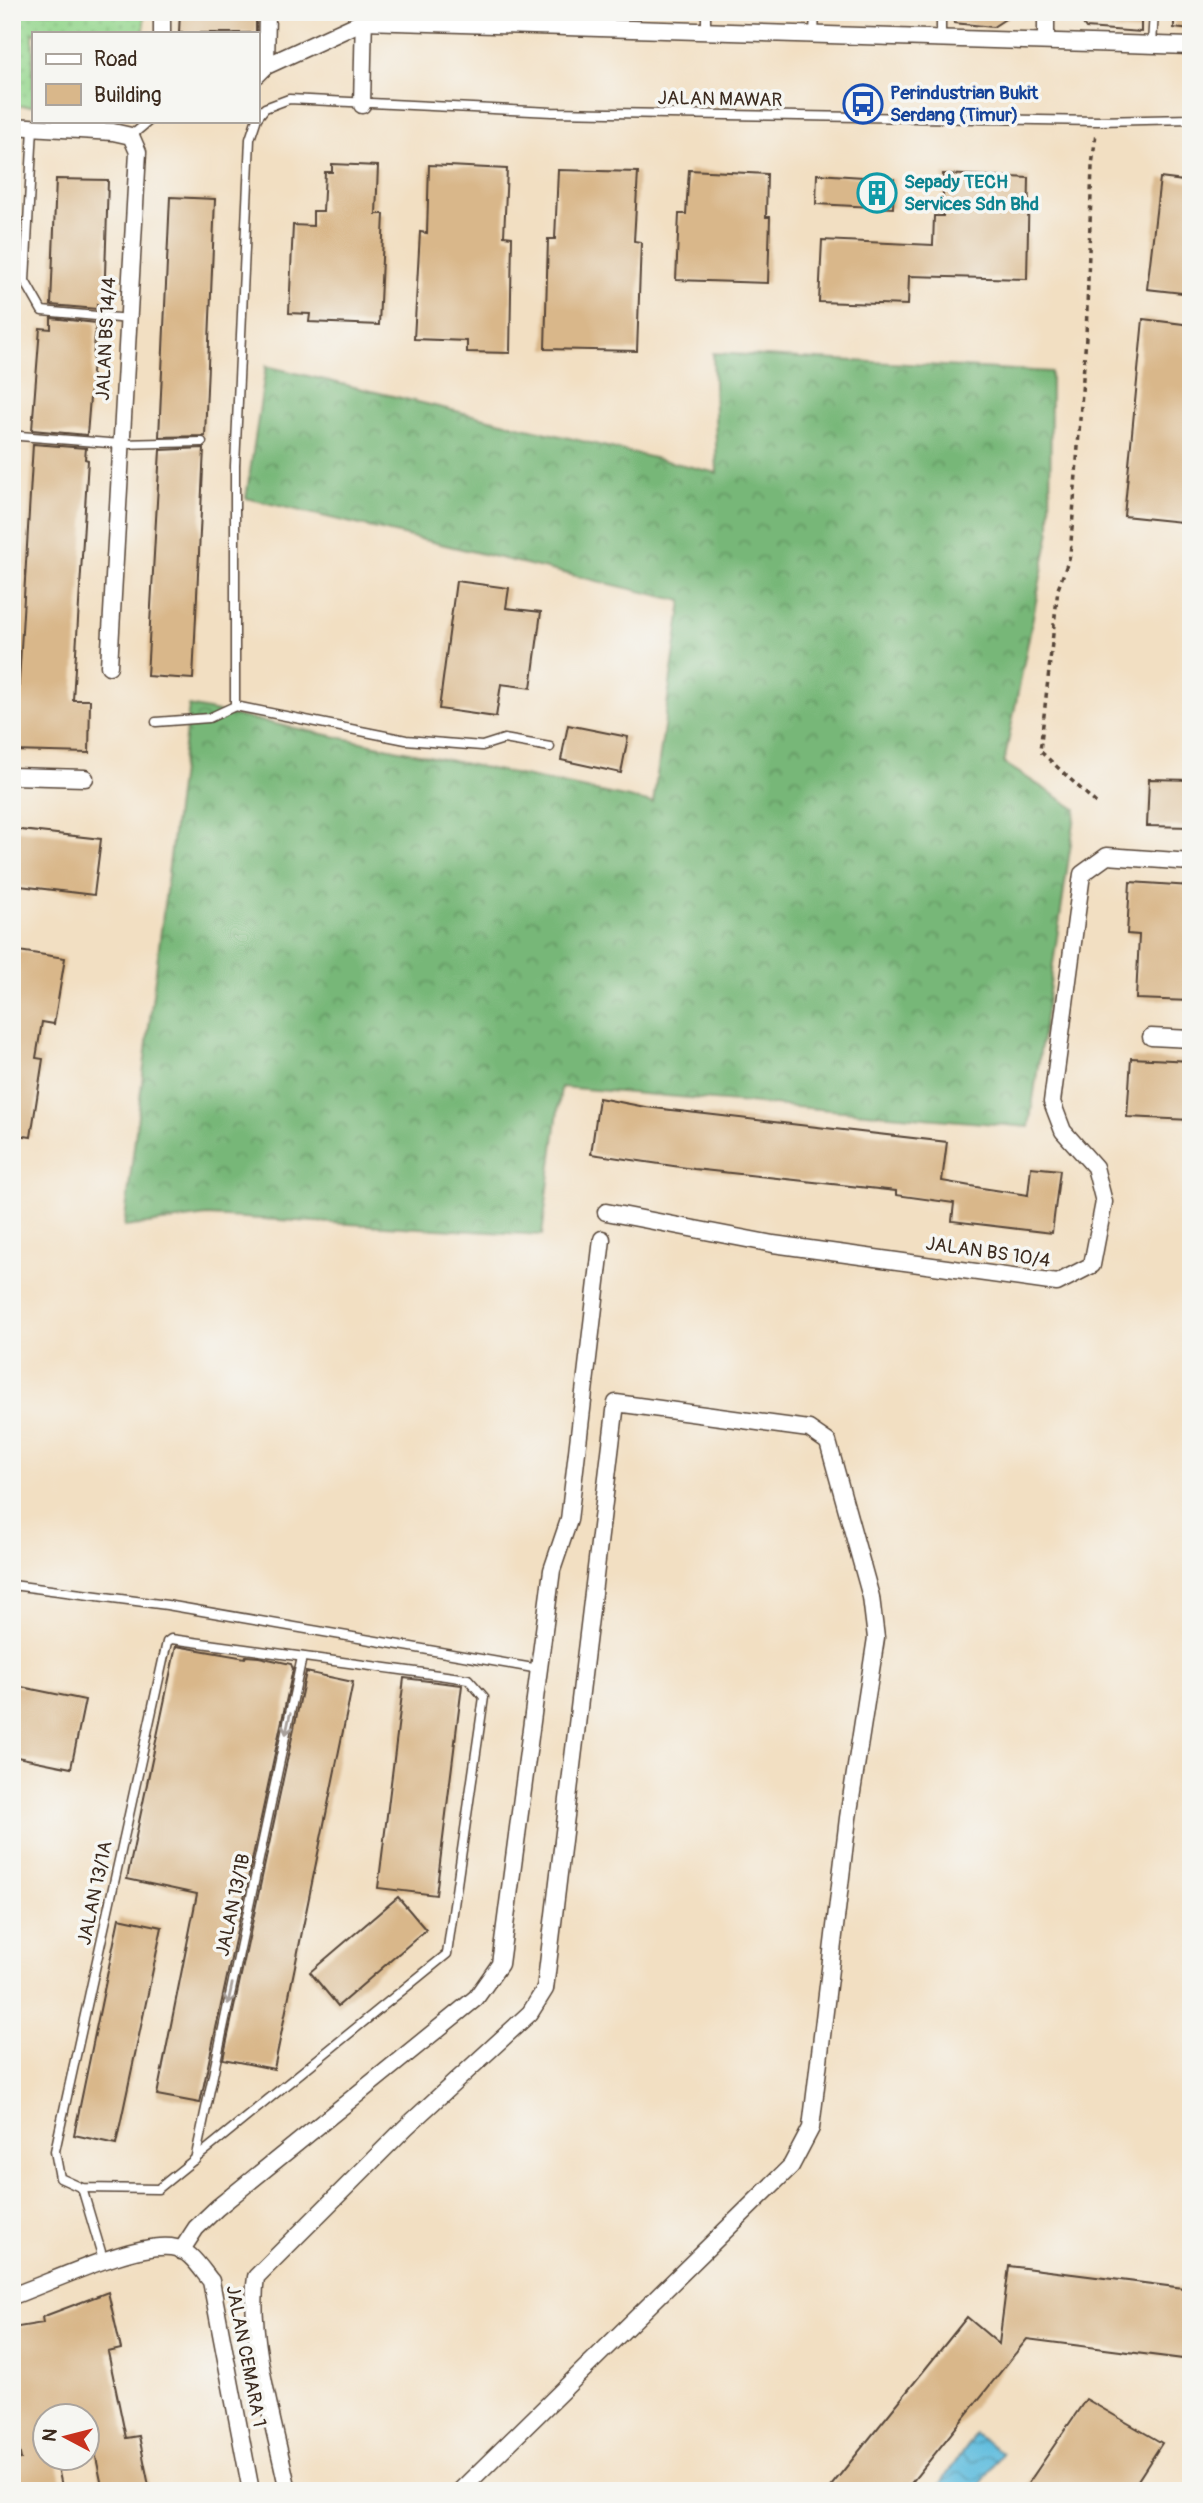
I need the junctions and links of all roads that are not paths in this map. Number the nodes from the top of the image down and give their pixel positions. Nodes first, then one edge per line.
1 (162, 12) edge
2 (267, 12) edge
3 (706, 12) edge
4 (815, 12) edge
5 (941, 12) edge
6 (1046, 12) edge
7 (1154, 12) edge
8 (364, 16) edge
9 (476, 18) edge
10 (585, 20) edge
11 (706, 31) junction
12 (162, 32) edge
13 (814, 34) junction
14 (941, 38) junction
15 (1046, 41) junction
16 (1152, 44) junction
17 (1191, 46) edge
18 (261, 70) edge
19 (362, 105) junction
20 (259, 117) edge
21 (1191, 119) edge
22 (148, 122) edge
23 (256, 122) edge
24 (12, 126) edge
25 (33, 127) junction
26 (131, 136) junction
27 (129, 319) junction
28 (20, 436) dead end
29 (202, 442) dead end
30 (121, 444) junction
31 (109, 666) dead end
32 (235, 706) junction
33 (156, 722) dead end
34 (550, 747) dead end
35 (12, 776) edge
36 (85, 778) dead end
37 (1191, 862) edge
38 (1151, 1037) dead end
39 (1191, 1039) edge
40 (606, 1212) dead end
41 (603, 1239) dead end
42 (12, 1585) edge
43 (302, 1657) junction
44 (539, 1669) junction
45 (195, 2160) junction
46 (82, 2188) junction
47 (181, 2250) junction
48 (104, 2262) junction
49 (12, 2297) edge
50 (251, 2491) edge
51 (288, 2491) edge
52 (460, 2491) edge

1 - 12 street
2 - 18 street
3 - 11 lane
4 - 13 lane
5 - 14 lane
6 - 15 street
7 - 16 lane
8 - 9 street
8 - 18 street
8 - 19 street
9 - 10 street
10 - 11 street
11 - 13 street
13 - 14 street
14 - 15 street
15 - 16 street
16 - 17 street
19 - 20 lane, JALAN MAWAR
19 - 21 lane, JALAN MAWAR
22 - 26 lane
23 - 32 lane, JALAN MAWAR
24 - 25 street
25 - 26 street
25 - 27 lane
26 - 27 street, JALAN BS 14/4
27 - 30 street, JALAN BS 14/4
28 - 30 lane
29 - 30 lane
30 - 31 street, JALAN BS 14/4
32 - 33 lane
32 - 34 lane
35 - 36 street
37 - 40 street, JALAN BS 10/4
38 - 39 street
41 - 44 street
42 - 44 lane
43 -> 45 lane, JALAN 13/1B
43 - 45 lane
43 - 46 lane, JALAN 13/1A
44 - 47 street
45 - 46 lane
46 - 48 lane
47 - 48 street
47 - 50 street, JALAN CEMARA 1
48 - 49 street
51 - 52 street

